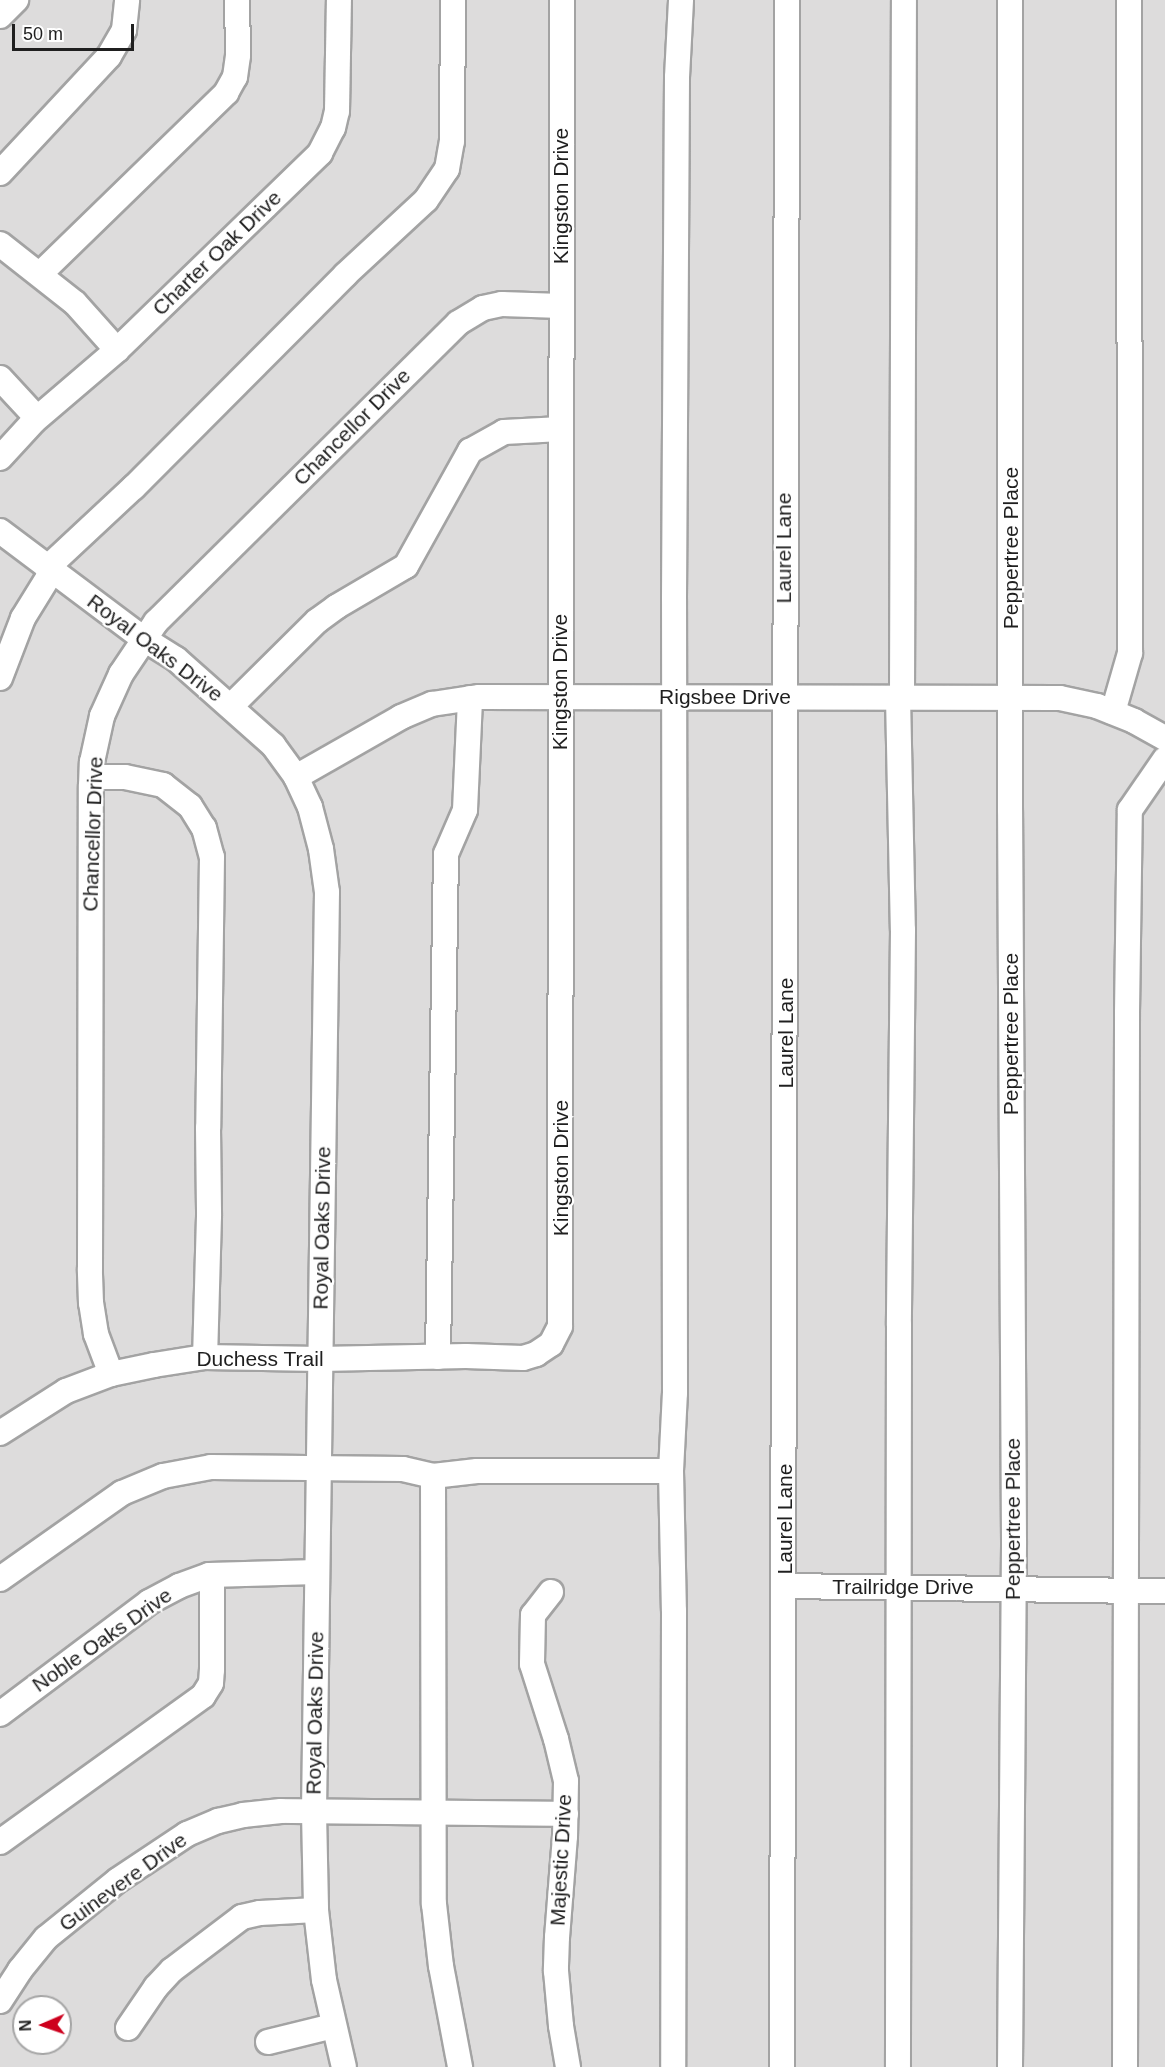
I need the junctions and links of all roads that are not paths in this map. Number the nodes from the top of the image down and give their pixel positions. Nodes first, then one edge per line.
1 (16, 0) edge
2 (127, 0) edge
3 (237, 0) edge
4 (339, 0) edge
5 (453, 0) edge
6 (562, 0) edge
7 (681, 0) edge
8 (787, 0) edge
9 (904, 0) edge
10 (1010, 0) edge
11 (1129, 0) edge
12 (0, 16) edge
13 (0, 173) edge
14 (0, 244) edge
15 (40, 274) junction
16 (561, 306) junction
17 (117, 350) junction
18 (0, 378) edge
19 (37, 418) junction
20 (561, 429) junction
21 (0, 458) edge
22 (0, 531) edge
23 (50, 569) junction
24 (144, 639) junction
25 (0, 678) edge
26 (560, 697) junction
27 (673, 697) junction
28 (784, 697) junction
29 (900, 697) junction
30 (1012, 697) junction
31 (470, 698) junction
32 (231, 706) junction
33 (1113, 712) junction
34 (1165, 738) edge
35 (1165, 759) edge
36 (92, 777) junction
37 (296, 777) junction
38 (536, 1354) joint
39 (438, 1356) junction
40 (205, 1357) junction
41 (320, 1359) junction
42 (111, 1374) junction
43 (0, 1434) edge
44 (319, 1469) junction
45 (671, 1471) junction
46 (433, 1476) junction
47 (317, 1572) junction
48 (212, 1575) junction
49 (0, 1580) edge
50 (785, 1586) junction
51 (898, 1587) junction
52 (1012, 1588) junction
53 (1127, 1590) junction
54 (1165, 1591) edge
55 (551, 1592) dead end
56 (0, 1714) edge
57 (314, 1812) junction
58 (432, 1814) junction
59 (566, 1814) junction
60 (0, 1842) edge
61 (316, 1910) junction
62 (3, 1988) edge
63 (333, 2026) junction
64 (128, 2028) dead end
65 (268, 2042) dead end
66 (344, 2067) edge
67 (460, 2067) edge
68 (568, 2067) edge
69 (673, 2067) edge
70 (782, 2067) edge
71 (898, 2067) edge
72 (1010, 2067) edge
73 (1125, 2067) edge

1 - 12 street
2 - 13 street
3 - 15 street
4 - 17 street, Charter Oak Drive
5 - 23 street
6 - 16 street, Kingston Drive
7 - 27 street
8 - 28 street, Laurel Lane
9 - 29 street
10 - 30 street, Peppertree Place
11 - 33 street
14 - 15 street
15 - 17 street
16 - 20 street, Kingston Drive
16 - 24 street, Chancellor Drive
17 - 19 street, Charter Oak Drive
18 - 19 street
19 - 21 street, Charter Oak Drive
20 - 26 street, Kingston Drive
20 - 32 street
22 - 23 street, Royal Oaks Drive
23 - 24 street, Royal Oaks Drive
23 - 25 street
24 - 32 street, Royal Oaks Drive
24 - 36 street, Chancellor Drive
26 - 27 street, Rigsbee Drive
26 - 31 street, Rigsbee Drive
26 - 38 street, Kingston Drive
27 - 28 street, Rigsbee Drive
27 - 45 street
28 - 29 street, Rigsbee Drive
28 - 50 street, Laurel Lane
29 - 30 street, Rigsbee Drive
29 - 51 street
30 - 33 street, Rigsbee Drive
30 - 52 street, Peppertree Place
31 - 37 street, Rigsbee Drive
31 - 39 street
32 - 37 street, Royal Oaks Drive
33 - 34 street, Rigsbee Drive
35 - 53 street
36 - 40 street
36 - 42 street, Chancellor Drive
37 - 41 street, Royal Oaks Drive
38 - 39 street, Duchess Trail
39 - 41 street, Duchess Trail
40 - 41 street, Duchess Trail
40 - 42 street, Duchess Trail
41 - 44 street, Royal Oaks Drive
42 - 43 street, Duchess Trail
44 - 46 street
44 - 47 street, Royal Oaks Drive
44 - 49 street
45 - 46 street
45 - 69 street
46 - 58 street
47 - 48 street, Noble Oaks Drive
47 - 57 street, Royal Oaks Drive
48 - 56 street, Noble Oaks Drive
48 - 60 street
50 - 51 street, Trailridge Drive
50 - 70 street, Laurel Lane
51 - 52 street, Trailridge Drive
51 - 71 street
52 - 53 street, Trailridge Drive
52 - 72 street, Peppertree Place
53 - 54 street, Trailridge Drive
53 - 73 street
55 - 59 street, Majestic Drive
57 - 58 street, Guinevere Drive
57 - 61 street, Royal Oaks Drive
57 - 62 street, Guinevere Drive
58 - 59 street, Guinevere Drive
58 - 67 street
59 - 68 street, Majestic Drive
61 - 63 street, Royal Oaks Drive
61 - 64 street
63 - 65 street
63 - 66 street, Royal Oaks Drive

